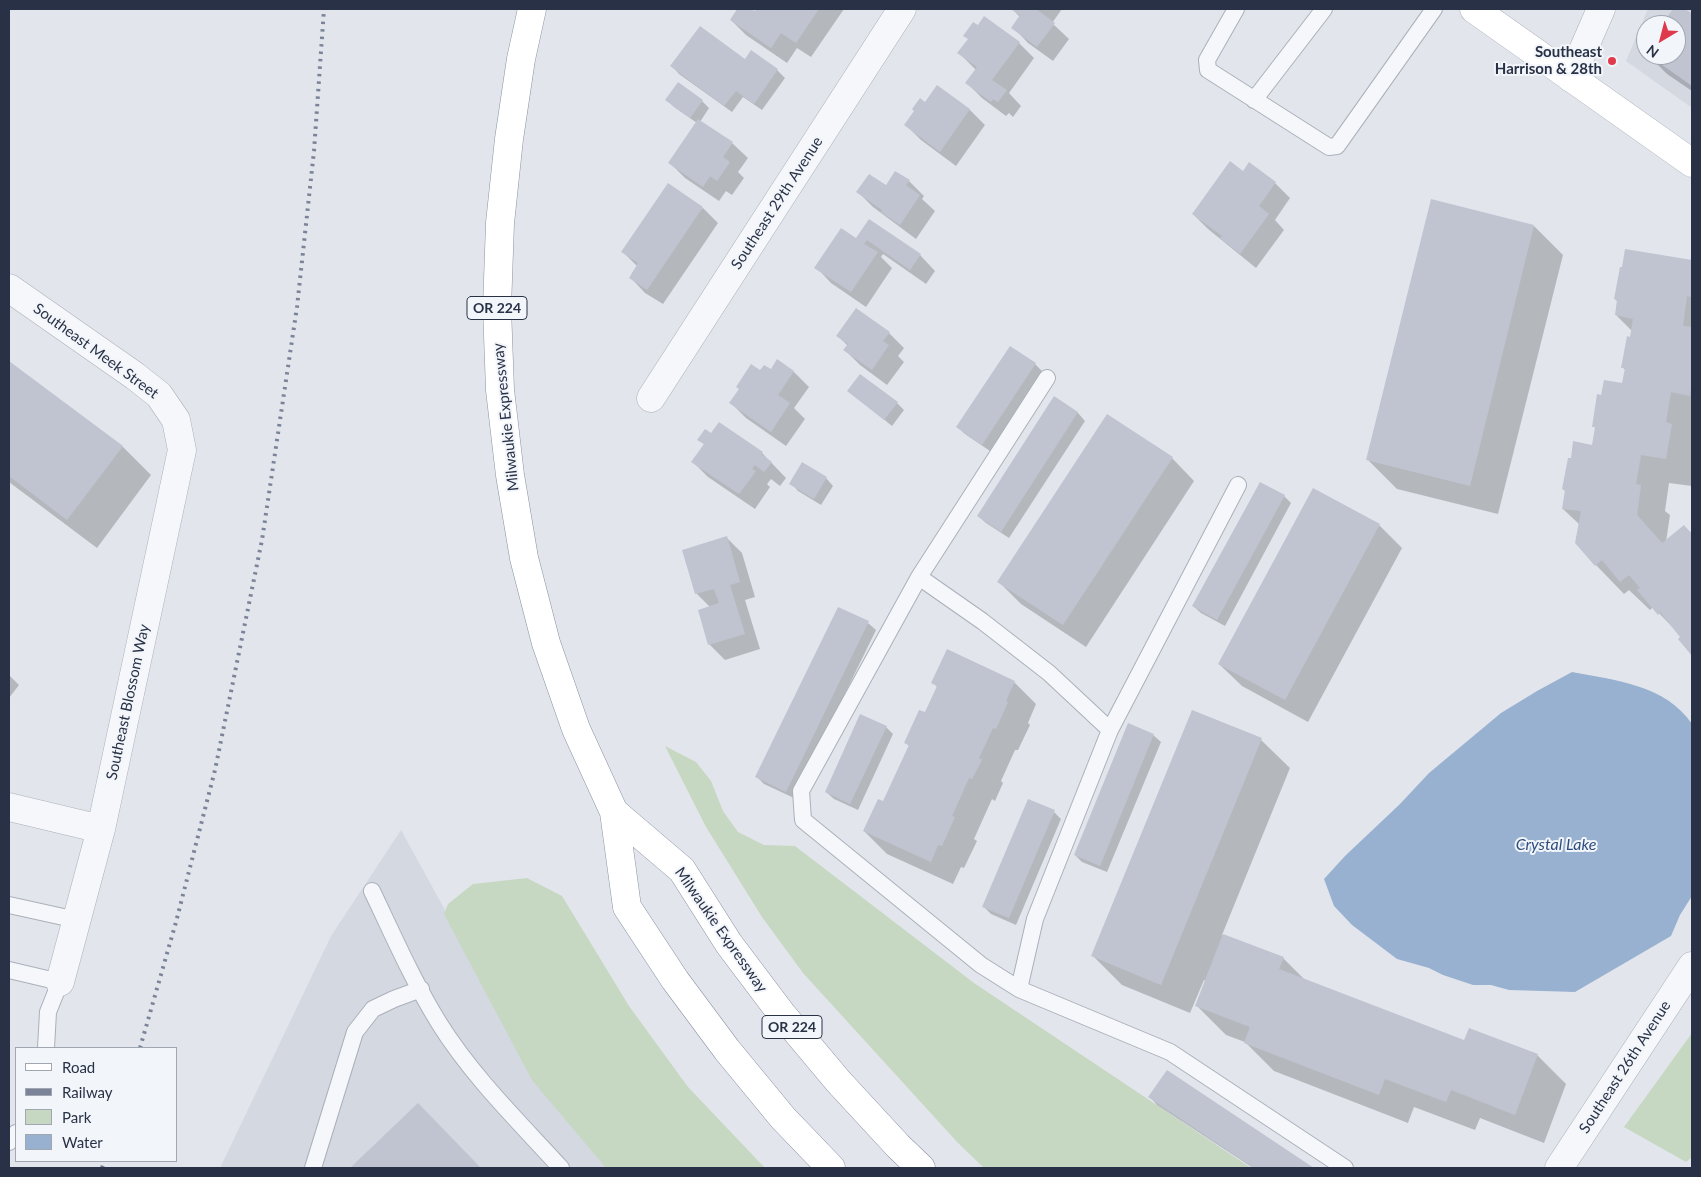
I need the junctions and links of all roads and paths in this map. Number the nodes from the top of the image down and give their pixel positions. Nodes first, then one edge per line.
1 (532, 9) edge
2 (902, 9) edge
3 (1236, 9) edge
4 (1324, 9) edge
5 (1434, 9) edge
6 (1474, 9) edge
7 (1601, 9) edge
8 (1571, 78) junction
9 (1254, 100) junction
10 (1692, 163) edge
11 (9, 288) edge
12 (1047, 378) dead end
13 (651, 398) dead end
14 (176, 420) joint
15 (1238, 485) dead end
16 (919, 577) junction
17 (1110, 730) junction
18 (9, 807) edge
19 (614, 812) junction
20 (100, 829) junction
21 (372, 891) dead end
22 (9, 905) edge
23 (77, 920) junction
24 (1692, 966) edge
25 (9, 970) edge
26 (60, 982) junction
27 (421, 989) junction
28 (1019, 989) junction
29 (46, 1047) edge
30 (313, 1168) edge
31 (561, 1168) edge
32 (831, 1168) edge
33 (921, 1168) edge
34 (1345, 1168) edge
35 (1559, 1168) edge

1 - 19 main road, Milwaukie Expressway / OR 224
2 - 13 street, Southeast 29th Avenue
3 - 9 lane
4 - 9 lane
5 - 9 lane
6 - 8 main road
7 - 8 street
8 - 10 main road
11 - 14 street, Southeast Meek Street
12 - 16 lane
14 - 20 street, Southeast Blossom Way
15 - 17 lane
16 - 17 lane
16 - 28 lane
17 - 28 lane
18 - 20 street
19 - 32 main road, Milwaukie Expressway / OR 224
19 - 33 main road, Milwaukie Expressway / OR 224
20 - 23 street, Southeast Blossom Way
21 - 27 lane
22 - 23 lane
23 - 26 street, Southeast Blossom Way
24 - 35 street, Southeast 26th Avenue
25 - 26 lane
26 - 29 lane
27 - 30 lane
27 - 31 lane
28 - 34 lane

